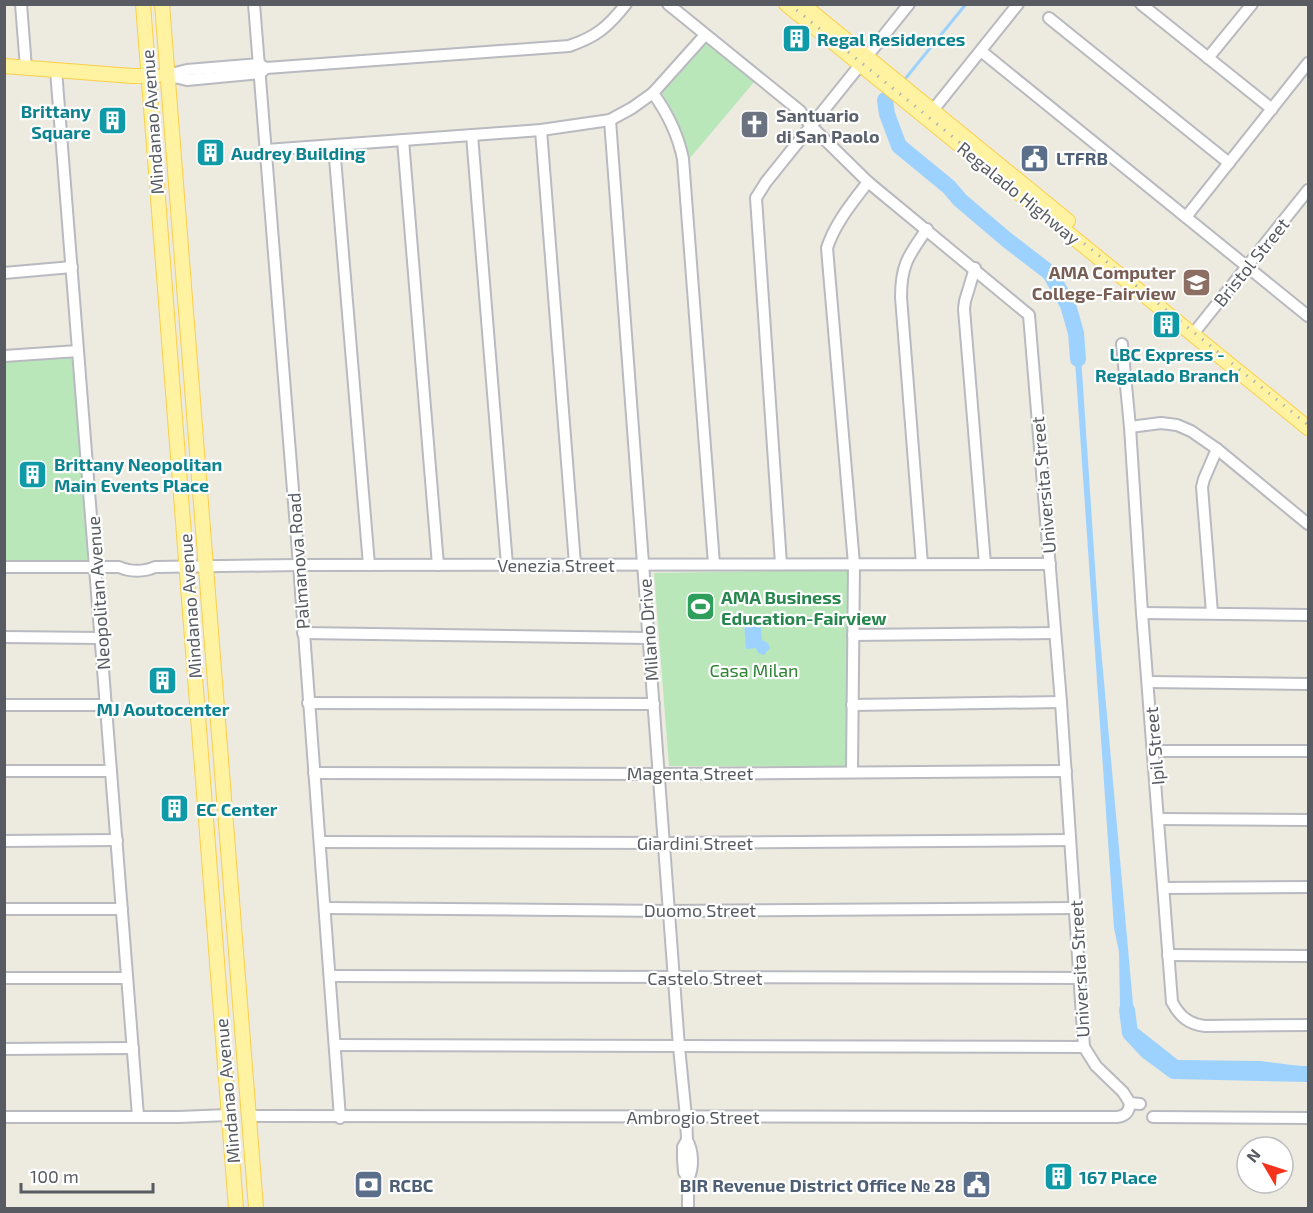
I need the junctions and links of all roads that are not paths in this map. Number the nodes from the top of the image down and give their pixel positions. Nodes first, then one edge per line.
1 (21, 4) edge
2 (143, 4) edge
3 (162, 4) edge
4 (254, 4) edge
5 (626, 4) edge
6 (668, 4) edge
7 (786, 4) edge
8 (802, 4) edge
9 (909, 4) edge
10 (1018, 4) edge
11 (1252, 4) edge
12 (1146, 6) edge
13 (1049, 18) dead end
14 (705, 34) junction
15 (981, 51) junction
16 (1208, 58) junction
17 (863, 61) junction
18 (1308, 63) edge
19 (4, 66) edge
20 (26, 68) junction
21 (262, 68) junction
22 (56, 70) junction
23 (167, 75) junction
24 (148, 76) junction
25 (653, 93) junction
26 (1272, 109) junction
27 (930, 114) junction
28 (610, 120) junction
29 (811, 126) junction
30 (541, 130) junction
31 (472, 135) junction
32 (403, 140) junction
33 (334, 146) junction
34 (266, 150) junction
35 (1229, 163) junction
36 (868, 182) junction
37 (1308, 190) edge
38 (1186, 217) junction
39 (927, 229) junction
40 (1247, 266) junction
41 (72, 267) junction
42 (975, 268) junction
43 (4, 273) edge
44 (1308, 316) edge
45 (1196, 331) junction
46 (1122, 344) dead end
47 (78, 351) junction
48 (4, 356) edge
49 (1308, 416) edge
50 (1130, 427) junction
51 (1308, 428) edge
52 (1217, 449) junction
53 (1308, 524) edge
54 (369, 564) junction
55 (575, 564) junction
56 (714, 564) junction
57 (782, 564) junction
58 (854, 564) junction
59 (921, 564) junction
60 (985, 564) junction
61 (1050, 564) junction
62 (299, 565) junction
63 (438, 565) junction
64 (507, 565) junction
65 (643, 565) junction
66 (186, 566) junction
67 (205, 566) junction
68 (4, 567) edge
69 (95, 567) junction
70 (1142, 613) junction
71 (1212, 613) junction
72 (1308, 615) edge
73 (303, 633) junction
74 (1055, 633) junction
75 (853, 635) junction
76 (4, 637) edge
77 (101, 638) junction
78 (649, 638) junction
79 (1148, 682) junction
80 (1308, 684) edge
81 (1061, 702) junction
82 (308, 703) junction
83 (654, 704) junction
84 (4, 705) edge
85 (106, 705) junction
86 (852, 705) junction
87 (1154, 751) junction
88 (1308, 751) edge
89 (4, 771) edge
90 (111, 771) junction
91 (1066, 771) junction
92 (852, 772) junction
93 (314, 773) junction
94 (659, 774) junction
95 (1160, 819) junction
96 (1308, 820) edge
97 (117, 840) junction
98 (1070, 840) junction
99 (4, 841) edge
100 (320, 842) junction
101 (664, 843) junction
102 (1308, 887) edge
103 (1164, 888) junction
104 (325, 908) junction
105 (1076, 908) junction
106 (4, 909) edge
107 (122, 909) junction
108 (669, 911) junction
109 (1168, 955) junction
110 (1308, 956) edge
111 (330, 976) junction
112 (4, 978) edge
113 (127, 978) junction
114 (674, 978) junction
115 (1081, 978) junction
116 (1308, 1025) edge
117 (335, 1045) junction
118 (679, 1047) junction
119 (1084, 1047) junction
120 (133, 1048) junction
121 (4, 1049) edge
122 (1135, 1103) joint
123 (229, 1115) junction
124 (138, 1116) junction
125 (248, 1116) junction
126 (4, 1117) edge
127 (686, 1117) junction
128 (1154, 1117) dead end
129 (340, 1118) junction
130 (1308, 1118) edge
131 (236, 1209) edge
132 (256, 1209) edge
133 (688, 1209) edge

1 - 20 street
2 - 24 main road, Mindanao Avenue
3 - 23 main road, Mindanao Avenue
4 - 21 street, Palmanova Road
5 - 21 street
6 - 14 street, Universita Street
7 - 17 main road, Regalado Highway
8 - 17 main road, Regalado Highway
9 - 17 street
10 - 15 street
11 - 16 street
12 - 16 street
13 - 35 street
14 - 25 street
14 - 29 street, Universita Street
15 - 27 street
15 - 38 street
16 - 26 street
17 - 27 main road, Regalado Highway
17 - 29 street
18 - 26 street
19 - 20 main road
20 - 22 main road
21 - 23 street
21 - 34 street, Palmanova Road
22 - 24 main road
22 - 41 street, Neopolitan Avenue
23 - 24 main road
23 - 67 main road, Mindanao Avenue
24 - 66 main road, Mindanao Avenue
25 - 28 street
25 - 56 street
26 - 35 street
27 - 45 main road, Regalado Highway
28 - 30 street
28 - 65 street, Milano Drive
29 - 36 street, Universita Street
29 - 57 street
30 - 31 street
30 - 55 street
31 - 32 street
31 - 64 street
32 - 33 street
32 - 63 street
33 - 34 street
33 - 54 street
34 - 62 street, Palmanova Road
35 - 38 street
36 - 39 street, Universita Street
36 - 58 street
37 - 40 street, Bristol Street
38 - 40 street
39 - 42 street, Universita Street
39 - 59 street
40 - 44 street
40 - 45 street, Bristol Street
41 - 43 street
41 - 47 street, Neopolitan Avenue
42 - 60 street
42 - 61 street, Universita Street
45 - 49 main road, Regalado Highway
45 - 51 main road, Regalado Highway
46 - 50 street, Ipil Street
47 - 48 street
47 - 69 street, Neopolitan Avenue
50 - 52 street
50 - 70 street, Ipil Street
52 - 53 street
52 - 71 street
54 - 62 street, Venezia Street
54 - 63 street, Venezia Street
55 - 64 street, Venezia Street
55 - 65 street, Venezia Street
56 - 57 street, Venezia Street
56 - 65 street, Venezia Street
57 - 58 street, Venezia Street
58 - 59 street, Venezia Street
58 - 75 street
59 - 60 street, Venezia Street
60 - 61 street, Venezia Street
61 - 74 street, Universita Street
62 - 67 street, Venezia Street
62 - 73 street, Palmanova Road
63 - 64 street, Venezia Street
65 - 78 street, Milano Drive
66 - 67 street, Venezia Street
66 - 69 street, Venezia Street
66 - 123 main road, Mindanao Avenue
67 - 125 main road, Mindanao Avenue
68 - 69 street, Venezia Street
69 - 77 street, Neopolitan Avenue
70 - 71 street
70 - 79 street, Ipil Street
71 - 72 street
73 - 78 street
73 - 82 street, Palmanova Road
74 - 75 street
74 - 81 street, Universita Street
75 - 86 street
76 - 77 street
77 - 85 street, Neopolitan Avenue
78 - 83 street, Milano Drive
79 - 80 street
79 - 87 street, Ipil Street
81 - 86 street
81 - 91 street, Universita Street
82 - 83 street
82 - 93 street, Palmanova Road
83 - 94 street, Milano Drive
84 - 85 street
85 - 90 street, Neopolitan Avenue
86 - 92 street
87 - 88 street
87 - 95 street, Ipil Street
89 - 90 street
90 - 97 street, Neopolitan Avenue
91 - 92 street, Magenta Street
91 - 98 street, Universita Street
92 - 94 street, Magenta Street
93 - 94 street, Magenta Street
93 - 100 street, Palmanova Road
94 - 101 street, Milano Drive
95 - 96 street
95 - 103 street, Ipil Street
97 - 99 street
97 - 107 street, Neopolitan Avenue
98 - 101 street, Giardini Street
98 - 105 street, Universita Street
100 - 101 street, Giardini Street
100 - 104 street, Palmanova Road
101 - 108 street, Milano Drive
102 - 103 street
103 - 109 street, Ipil Street
104 - 108 street, Duomo Street
104 - 111 street, Palmanova Road
105 - 108 street, Duomo Street
105 - 115 street, Universita Street
106 - 107 street
107 - 113 street, Neopolitan Avenue
108 - 114 street, Milano Drive
109 - 110 street
109 - 116 street, Ipil Street
111 - 114 street, Castelo Street
111 - 117 street, Palmanova Road
112 - 113 street
113 - 120 street, Neopolitan Avenue
114 - 115 street, Castelo Street
114 - 118 street, Milano Drive
115 - 119 street, Universita Street
117 - 118 street
117 - 129 street, Palmanova Road
118 - 119 street
118 - 127 street, Milano Drive
119 - 122 street, Universita Street
120 - 121 street
120 - 124 street, Neopolitan Avenue
122 - 127 street, Ambrogio Street
123 - 124 street
123 - 125 main road
123 - 131 main road, Mindanao Avenue
124 - 126 street
125 - 129 street, Ambrogio Street
125 - 132 main road, Mindanao Avenue
127 - 129 street, Ambrogio Street
127 - 133 street, Milano Drive
128 - 130 street

